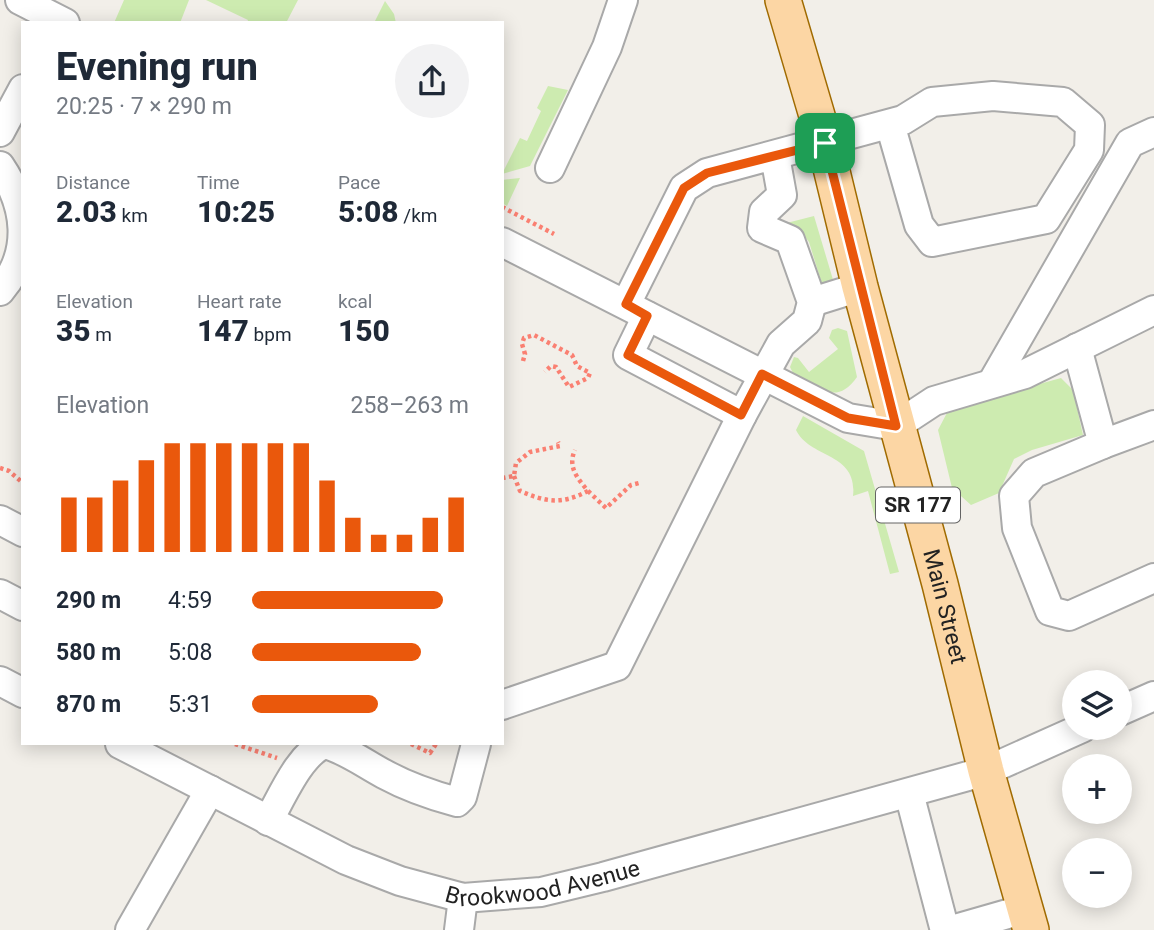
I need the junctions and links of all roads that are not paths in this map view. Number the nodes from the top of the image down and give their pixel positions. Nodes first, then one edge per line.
1 (20, 0) edge
2 (623, 0) edge
3 (783, 0) edge
4 (59, 21) edge
5 (21, 93) edge
6 (890, 124) junction
7 (0, 132) edge
8 (1154, 132) edge
9 (825, 143) junction
10 (775, 156) junction
11 (0, 166) edge
12 (550, 167) dead end
13 (21, 209) edge
14 (504, 243) edge
15 (21, 253) edge
16 (860, 287) junction
17 (0, 291) edge
18 (812, 302) junction
19 (636, 310) junction
20 (1154, 310) edge
21 (1077, 348) junction
22 (762, 374) junction
23 (992, 383) junction
24 (741, 415) junction
25 (1154, 425) edge
26 (896, 426) junction
27 (1103, 444) junction
28 (0, 520) edge
29 (21, 531) edge
30 (1154, 578) edge
31 (0, 594) edge
32 (21, 605) edge
33 (0, 681) edge
34 (21, 692) edge
35 (1154, 696) edge
36 (504, 704) edge
37 (1132, 706) edge
38 (1062, 737) edge
39 (122, 745) edge
40 (323, 745) edge
41 (329, 745) edge
42 (476, 745) edge
43 (986, 771) junction
44 (210, 790) junction
45 (909, 793) junction
46 (268, 821) junction
47 (463, 898) junction
48 (1028, 919) edge
49 (130, 930) edge
50 (459, 930) edge
51 (951, 930) edge

1 - 4 street
2 - 12 street
3 - 9 main road, Main Street / SR 177
5 - 7 street
6 - 6 street
6 - 9 street
8 - 23 street
9 - 10 street
9 - 16 main road, Main Street / SR 177
10 - 18 street
10 - 19 street
11 - 13 street
14 - 19 street
15 - 17 street
16 - 18 street
16 - 26 main road, Main Street / SR 177
18 - 22 street
19 - 22 street
19 - 24 street
20 - 21 street
21 - 23 street
21 - 27 street
22 - 24 street
22 - 26 street
23 - 26 street
24 - 36 street
25 - 27 street
26 - 43 main road, Main Street / SR 177
27 - 30 street
28 - 29 street
31 - 32 street
33 - 34 street
35 - 37 street
38 - 43 street, Brookwood Avenue
39 - 44 street, Brookwood Avenue
40 - 46 street
41 - 42 street
43 - 45 street, Brookwood Avenue
43 - 48 main road, Main Street / SR 177
44 - 46 street, Brookwood Avenue
44 - 49 street
45 - 47 street, Brookwood Avenue
45 - 51 street
46 - 47 street, Brookwood Avenue
47 - 50 street
48 - 51 street

